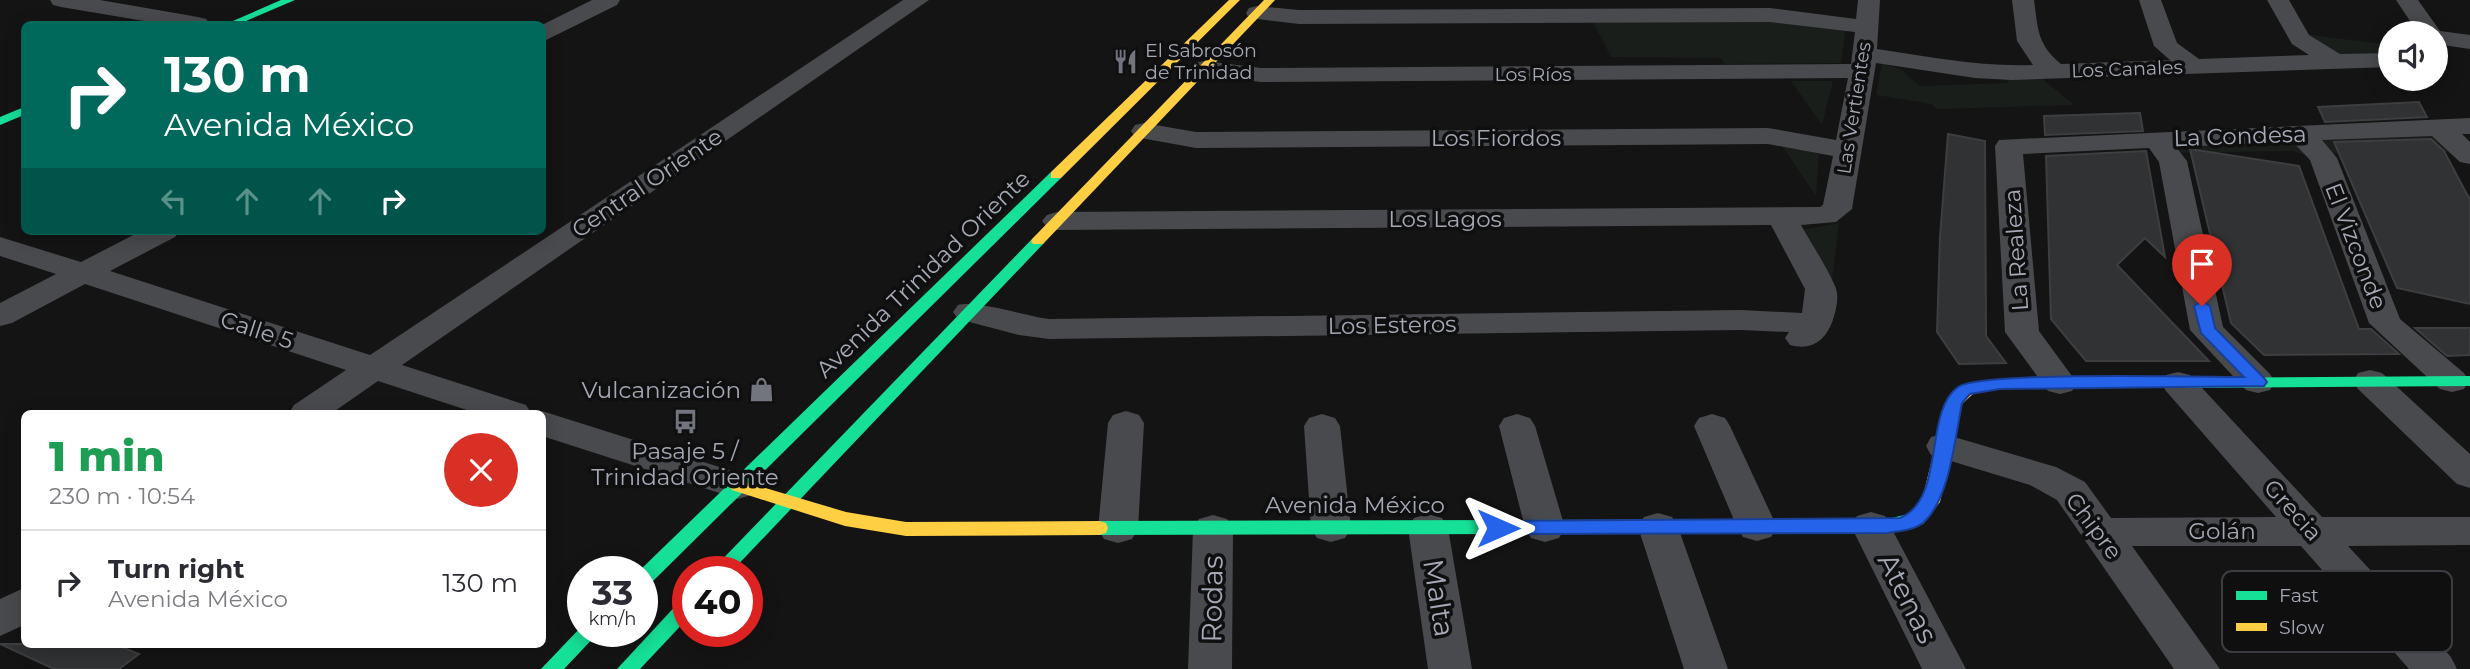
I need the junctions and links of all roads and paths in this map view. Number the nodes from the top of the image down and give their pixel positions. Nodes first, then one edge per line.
1 (61, 0) edge
2 (290, 0) edge
3 (609, 0) edge
4 (918, 0) edge
5 (1235, 0) edge
6 (1869, 0) edge
7 (2023, 0) edge
8 (2150, 0) edge
9 (2278, 0) edge
10 (2407, 0) edge
11 (1264, 7) edge
12 (181, 21) edge
13 (238, 21) edge
14 (2422, 21) edge
15 (1867, 27) junction
16 (546, 33) edge
17 (2470, 41) edge
18 (2448, 49) edge
19 (2378, 60) edge
20 (1863, 62) junction
21 (2335, 62) junction
22 (2194, 67) junction
23 (1204, 68) junction
24 (2056, 72) junction
25 (21, 112) edge
26 (0, 121) edge
27 (2470, 126) edge
28 (2438, 127) junction
29 (1144, 131) junction
30 (2300, 133) junction
31 (2156, 139) junction
32 (2009, 146) joint
33 (1848, 149) junction
34 (2470, 156) edge
35 (1832, 213) joint
36 (1782, 218) junction
37 (1057, 221) junction
38 (156, 235) edge
39 (0, 246) edge
40 (82, 273) junction
41 (969, 313) junction
42 (0, 316) edge
43 (374, 368) junction
44 (2370, 381) junction
45 (2461, 381) edge
46 (2258, 382) junction
47 (2060, 383) junction
48 (2178, 383) junction
49 (311, 410) edge
50 (504, 410) edge
51 (1126, 423) dead end
52 (546, 424) edge
53 (1322, 426) dead end
54 (1517, 426) dead end
55 (1712, 426) dead end
56 (1944, 446) junction
57 (2470, 475) edge
58 (738, 486) junction
59 (788, 501) junction
60 (1871, 526) junction
61 (1545, 527) junction
62 (1658, 527) junction
63 (1757, 527) junction
64 (1331, 528) junction
65 (1428, 528) junction
66 (1118, 529) junction
67 (1213, 529) junction
68 (2312, 531) junction
69 (2470, 531) edge
70 (2101, 532) junction
71 (735, 556) edge
72 (658, 564) edge
73 (2348, 571) edge
74 (21, 606) edge
75 (0, 620) edge
76 (672, 623) edge
77 (574, 647) edge
78 (2420, 652) edge
79 (551, 669) edge
80 (627, 669) edge
81 (1210, 669) edge
82 (1450, 669) edge
83 (1706, 669) edge
84 (1944, 669) edge
85 (2198, 669) edge
86 (2435, 669) edge

1 - 12 street
2 - 13 main road
3 - 16 street
4 - 43 street, Central Oriente
5 - 58 main road, Avenida Trinidad Oriente
6 - 15 street, Las Vertientes
7 - 24 street
8 - 22 street
9 - 21 street
10 - 14 street
11 - 15 street
11 - 23 main road
15 - 20 street, Las Vertientes
17 - 18 street
19 - 21 street, Los Canales
20 - 23 street, Los Ríos
20 - 24 street, Los Canales
20 - 33 street, Las Vertientes
21 - 22 street, Los Canales
22 - 24 street, Los Canales
23 - 29 main road
25 - 26 main road
27 - 28 street, La Condesa
28 - 30 street, La Condesa
28 - 34 street
29 - 33 street, Los Fiordos
29 - 37 main road
30 - 31 street, La Condesa
30 - 45 street, El Vizconde
31 - 32 street, La Condesa
31 - 46 street
32 - 47 street, La Realeza
33 - 35 street, Las Vertientes
35 - 36 street, Los Lagos
36 - 37 street, Los Lagos
36 - 41 street, Los Esteros
37 - 41 main road
38 - 40 street
39 - 40 street, Calle 5
40 - 42 street
40 - 43 street, Calle 5
41 - 59 main road
43 - 49 street, Central Oriente
43 - 50 street, Calle 5
44 - 45 main road, Avenida México
44 - 46 main road, Avenida México
44 - 57 street
46 - 48 main road, Avenida México
47 - 48 main road, Avenida México
47 - 56 main road, Avenida México
48 - 68 street, Grecia
51 - 66 street
52 - 58 street
53 - 64 street
54 - 61 street
55 - 63 street
56 - 60 main road, Avenida México
56 - 70 street, Chipre
58 - 59 main road, Avenida México
58 - 72 main road, Avenida Trinidad Oriente
59 - 66 main road, Avenida México
59 - 71 main road
60 - 63 main road, Avenida México
60 - 84 street, Atenas
61 - 62 main road, Avenida México
61 - 65 main road, Avenida México
62 - 63 main road, Avenida México
62 - 83 street
64 - 65 main road, Avenida México
64 - 67 main road, Avenida México
65 - 82 street, Malta
66 - 67 main road, Avenida México
67 - 81 street, Rodas
68 - 69 street, Golán
68 - 70 street, Golán
68 - 73 street, Grecia
70 - 85 street, Chipre
74 - 75 street
76 - 80 main road
77 - 79 main road
78 - 86 street, Grecia

